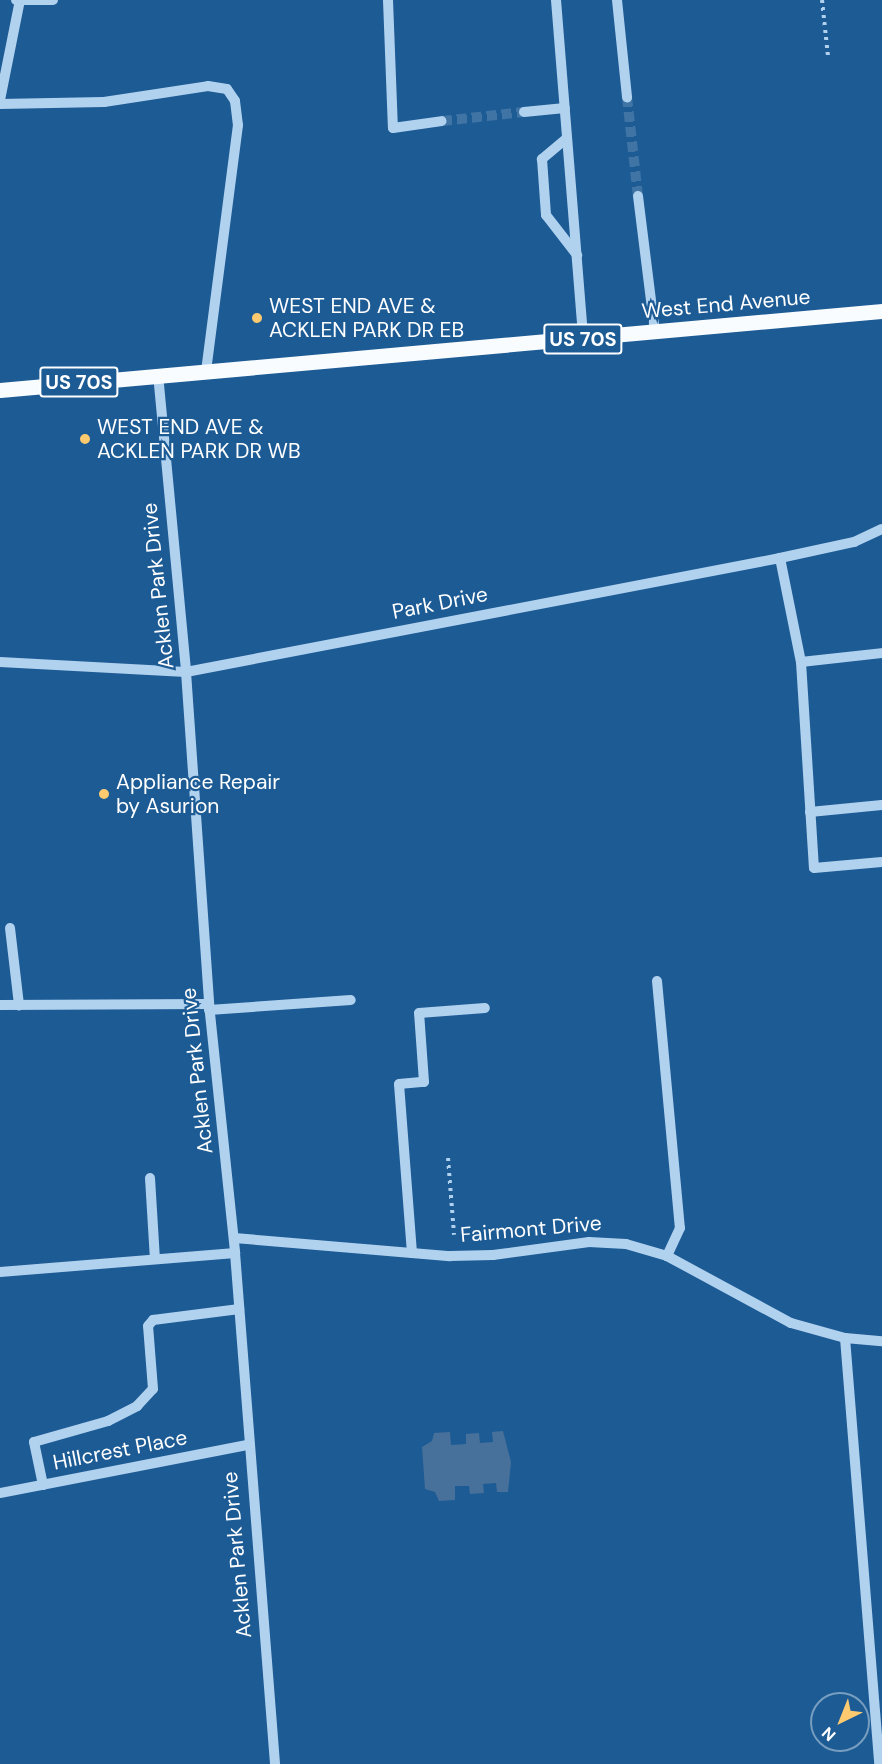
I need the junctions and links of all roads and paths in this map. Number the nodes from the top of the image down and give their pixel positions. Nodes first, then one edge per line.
1 (19, 0) edge
2 (53, 0) edge
3 (388, 0) edge
4 (556, 0) edge
5 (617, 0) edge
6 (822, 0) edge
7 (828, 56) dead end
8 (627, 97) tunnel mouth
9 (0, 100) edge
10 (0, 105) edge
11 (565, 108) junction
12 (524, 112) tunnel mouth
13 (442, 121) tunnel mouth
14 (567, 138) junction
15 (638, 196) tunnel mouth
16 (577, 255) junction
17 (882, 311) edge
18 (655, 332) junction
19 (583, 339) junction
20 (206, 370) junction
21 (158, 374) junction
22 (0, 390) edge
23 (882, 529) edge
24 (780, 558) junction
25 (882, 652) edge
26 (0, 662) edge
27 (801, 662) junction
28 (186, 672) junction
29 (882, 805) edge
30 (810, 812) junction
31 (882, 862) edge
32 (10, 928) dead end
33 (657, 981) dead end
34 (351, 1000) dead end
35 (0, 1005) edge
36 (19, 1005) junction
37 (209, 1007) junction
38 (485, 1008) dead end
39 (448, 1158) dead end
40 (150, 1178) dead end
41 (234, 1238) junction
42 (235, 1252) junction
43 (412, 1253) junction
44 (456, 1255) junction
45 (667, 1256) junction
46 (155, 1259) junction
47 (0, 1272) edge
48 (239, 1310) junction
49 (846, 1338) junction
50 (882, 1341) edge
51 (248, 1445) junction
52 (43, 1485) junction
53 (0, 1493) edge
54 (274, 1764) edge
55 (879, 1764) edge

1 - 2 street
1 - 9 street
3 - 13 street
4 - 11 street
5 - 8 street
6 - 7 path
10 - 20 street
11 - 12 street
11 - 14 street
14 - 16 street
14 - 16 street
15 - 18 street
16 - 19 street
17 - 18 main road, West End Avenue / US 70S
18 - 19 main road, West End Avenue / US 70S
19 - 20 main road, West End Avenue / US 70S
20 - 21 main road, West End Avenue / US 70S
21 - 22 main road, West End Avenue / US 70S
21 - 28 street, Acklen Park Drive
23 - 24 street, Park Drive
24 - 27 street
24 - 28 street, Park Drive
25 - 27 street
26 - 28 street, Park Drive
27 - 30 street
28 - 37 street, Acklen Park Drive
29 - 30 street
30 - 31 street
32 - 36 street
33 - 45 street
34 - 37 street
35 - 36 street
36 - 37 street
37 - 41 street, Acklen Park Drive
38 - 43 street
39 - 44 path
40 - 46 street
41 - 42 street, Acklen Park Drive
41 - 43 street, Fairmont Drive
42 - 46 street
42 - 48 street, Acklen Park Drive
43 - 44 street, Fairmont Drive
44 - 45 street, Fairmont Drive
45 - 49 street, Fairmont Drive
46 - 47 street
48 - 51 street, Acklen Park Drive
48 - 52 street
49 - 50 street, Fairmont Drive
49 - 55 street
51 - 52 street, Hillcrest Place
51 - 54 street, Acklen Park Drive
52 - 53 street, Hillcrest Place

